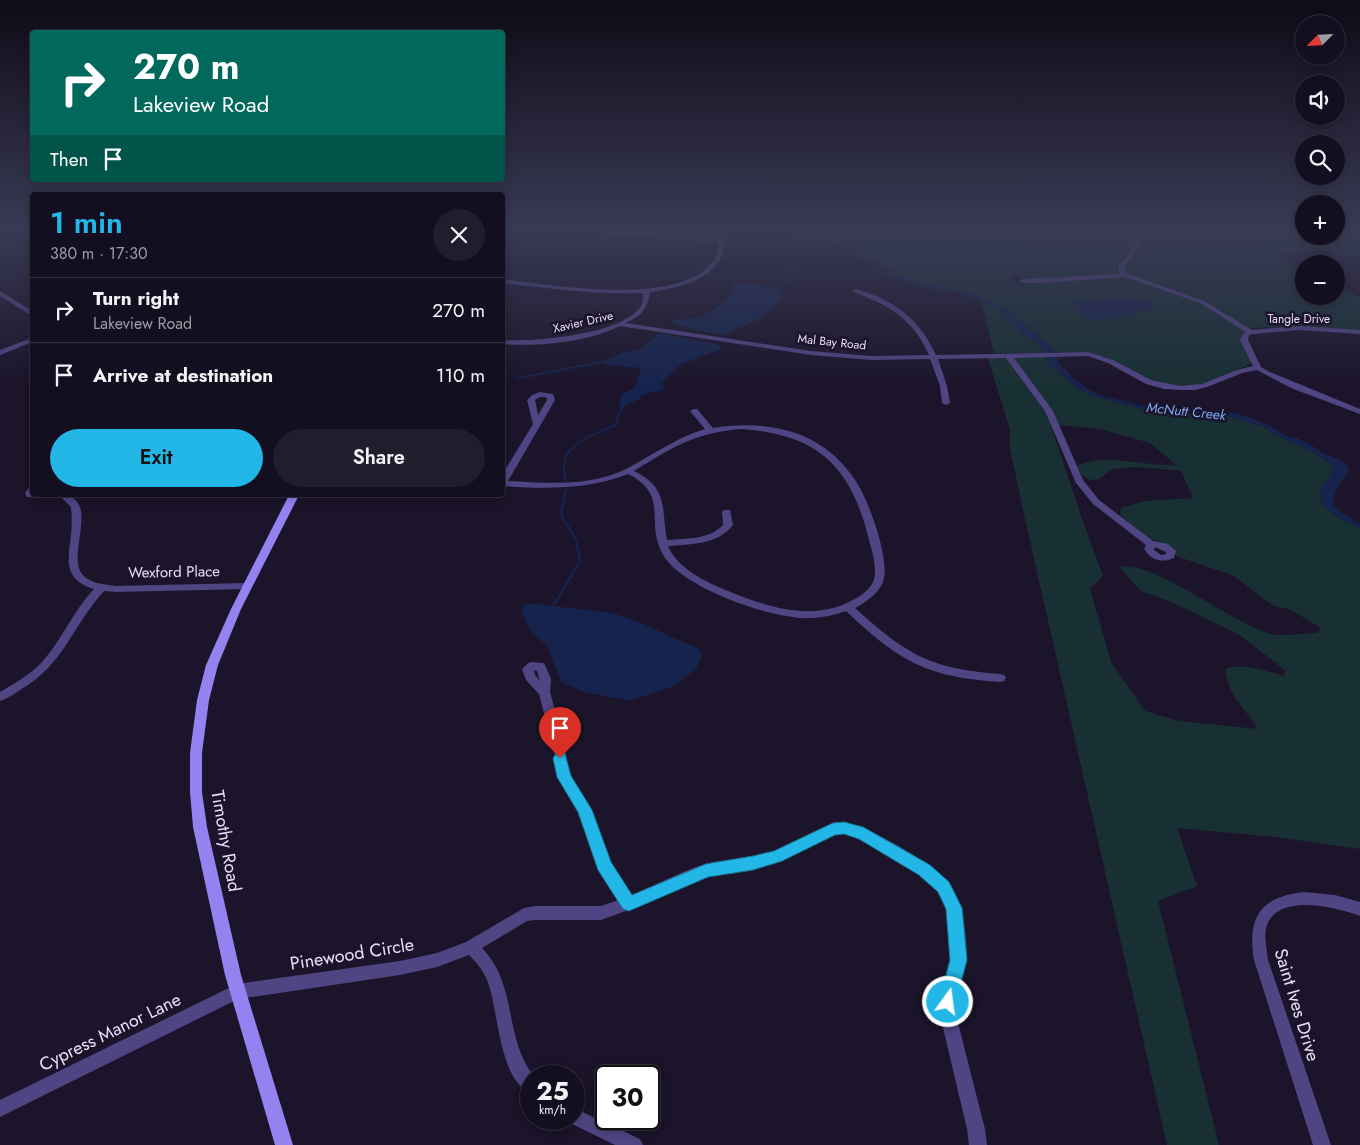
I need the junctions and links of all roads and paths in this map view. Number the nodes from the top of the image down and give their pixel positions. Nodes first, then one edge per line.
1 (691, 280) edge
2 (1048, 280) edge
3 (1145, 280) edge
4 (505, 281) edge
5 (1022, 281) dead end
6 (647, 290) junction
7 (856, 291) dead end
8 (0, 293) edge
9 (30, 313) edge
10 (623, 325) junction
11 (1251, 332) junction
12 (1360, 332) edge
13 (30, 341) edge
14 (505, 342) edge
15 (0, 353) edge
16 (1008, 355) junction
17 (934, 357) junction
18 (1258, 368) junction
19 (946, 403) dead end
20 (694, 411) dead end
21 (1360, 412) edge
22 (537, 426) dead end
23 (710, 430) junction
24 (628, 471) junction
25 (505, 478) edge
26 (505, 483) edge
27 (67, 497) edge
28 (293, 497) edge
29 (728, 512) dead end
30 (663, 543) junction
31 (1151, 544) dead end
32 (248, 586) junction
33 (101, 587) junction
34 (848, 607) junction
35 (1000, 678) dead end
36 (19, 686) junction
37 (0, 692) edge
38 (544, 692) dead end
39 (0, 697) edge
40 (629, 904) junction
41 (1360, 909) edge
42 (471, 947) junction
43 (237, 992) junction
44 (520, 1071) edge
45 (0, 1109) edge
46 (585, 1121) edge
47 (284, 1145) edge
48 (634, 1145) edge
49 (978, 1145) edge
50 (1322, 1145) edge

1 - 6 street
2 - 5 street
3 - 11 street
4 - 6 street
6 - 10 street, Xavier Drive
7 - 17 street
8 - 9 street
10 - 14 street, Xavier Drive
10 - 17 street, Mal Bay Road
11 - 12 street, Tangle Drive
11 - 18 street, Tangle Drive
13 - 15 street
16 - 17 street, Mal Bay Road
16 - 18 street, Mal Bay Road
16 - 31 street
17 - 19 street
18 - 21 street
20 - 23 street
22 - 25 street
23 - 24 street
23 - 34 street
24 - 26 street
24 - 30 street
27 - 33 street, Wexford Place
28 - 32 main road, Timothy Road
29 - 30 street
30 - 34 street
32 - 33 street, Wexford Place
32 - 43 main road, Timothy Road
33 - 36 street
34 - 35 street
36 - 37 street
36 - 39 street
38 - 40 street
40 - 42 street, Pinewood Circle
40 - 49 street, Pinewood Circle
41 - 50 street, Saint Ives Drive
42 - 43 street, Pinewood Circle
42 - 44 street
43 - 45 street, Cypress Manor Lane
43 - 47 main road, Timothy Road
46 - 48 street

